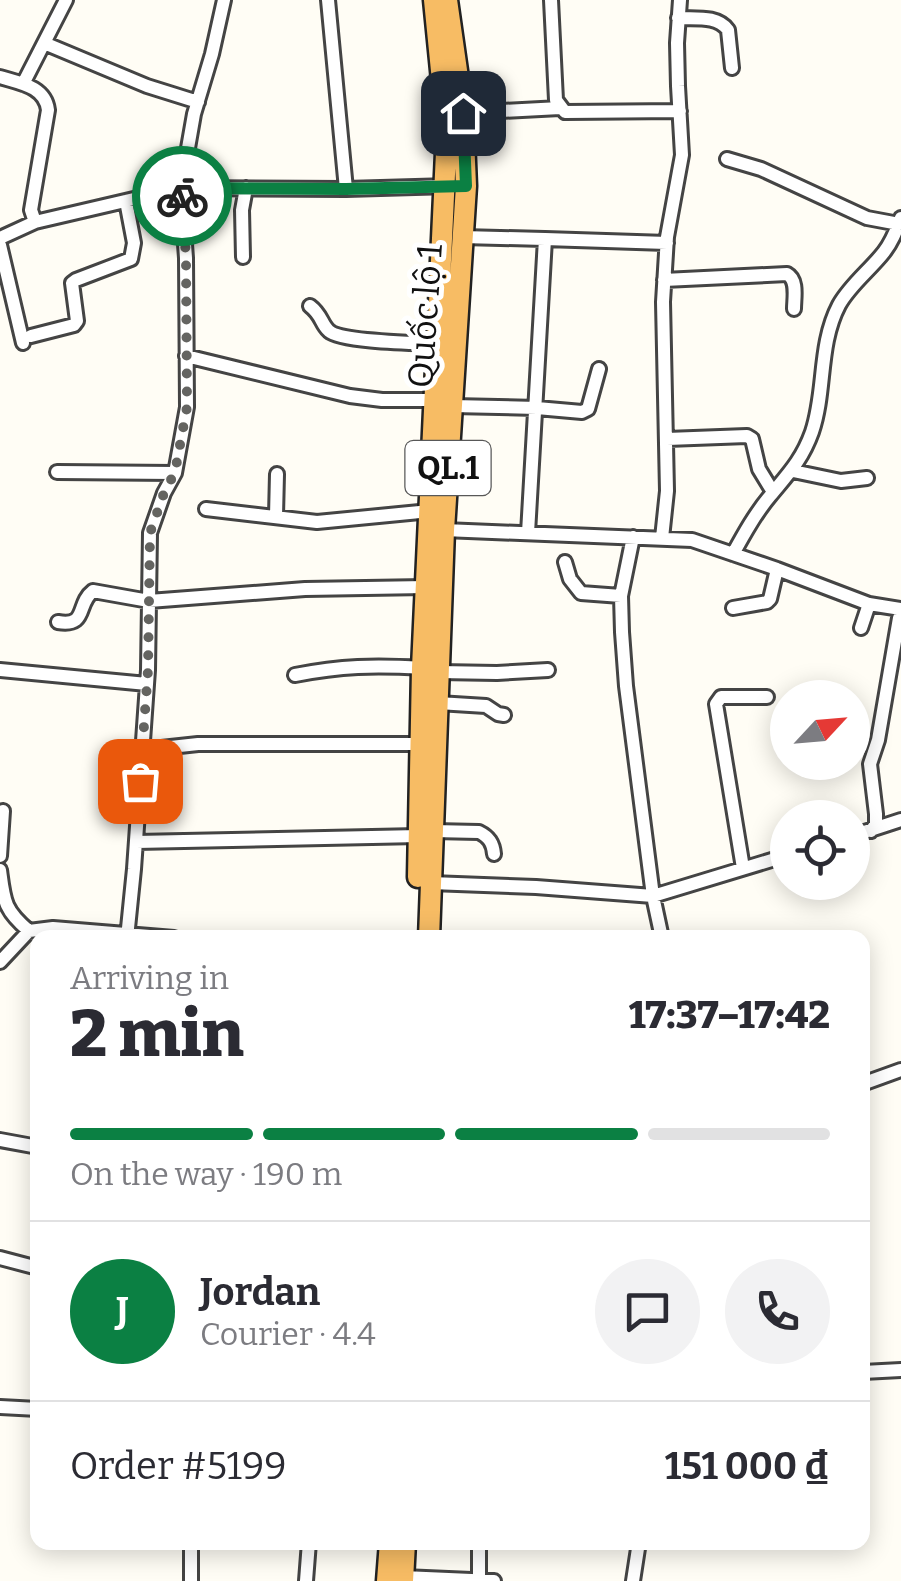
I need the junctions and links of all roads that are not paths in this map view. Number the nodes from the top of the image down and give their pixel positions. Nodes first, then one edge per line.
1 (66, 0) edge
2 (224, 0) edge
3 (328, 0) edge
4 (434, 0) edge
5 (448, 0) edge
6 (552, 0) edge
7 (680, 0) edge
8 (678, 18) junction
9 (44, 43) junction
10 (732, 68) dead end
11 (0, 77) edge
12 (23, 84) junction
13 (198, 102) junction
14 (560, 108) junction
15 (680, 111) junction
16 (463, 113) junction
17 (727, 159) dead end
18 (181, 188) junction
19 (246, 188) junction
20 (346, 189) junction
21 (455, 193) junction
22 (126, 201) junction
23 (900, 221) edge
24 (35, 222) junction
25 (462, 237) junction
26 (0, 238) edge
27 (545, 239) junction
28 (667, 243) junction
29 (0, 245) edge
30 (243, 257) dead end
31 (664, 280) junction
32 (310, 306) dead end
33 (794, 309) dead end
34 (438, 344) junction
35 (186, 356) junction
36 (599, 369) dead end
37 (444, 403) junction
38 (537, 408) junction
39 (668, 440) junction
40 (793, 471) junction
41 (57, 472) dead end
42 (175, 472) junction
43 (276, 474) dead end
44 (867, 478) dead end
45 (773, 492) junction
46 (206, 509) dead end
47 (430, 511) junction
48 (276, 516) junction
49 (444, 530) junction
50 (528, 533) junction
51 (633, 537) junction
52 (662, 538) junction
53 (732, 554) junction
54 (565, 562) dead end
55 (777, 569) junction
56 (426, 587) junction
57 (621, 596) junction
58 (149, 601) junction
59 (869, 604) junction
60 (733, 608) dead end
61 (900, 614) edge
62 (58, 622) dead end
63 (861, 628) dead end
64 (0, 670) edge
65 (430, 670) junction
66 (548, 670) dead end
67 (294, 676) dead end
68 (147, 684) junction
69 (767, 697) dead end
70 (438, 703) junction
71 (504, 714) dead end
72 (420, 744) junction
73 (142, 750) junction
74 (3, 811) dead end
75 (901, 820) edge
76 (871, 831) joint
77 (426, 833) junction
78 (136, 842) junction
79 (0, 852) edge
80 (494, 854) dead end
81 (770, 860) edge
82 (744, 868) junction
83 (0, 870) edge
84 (431, 883) junction
85 (653, 896) junction
86 (7, 915) edge
87 (37, 930) edge
88 (75, 930) edge
89 (127, 930) edge
90 (419, 930) edge
91 (429, 930) edge
92 (660, 930) edge
93 (29, 931) joint
94 (5, 948) edge
95 (0, 962) edge
96 (901, 1070) edge
97 (870, 1081) edge
98 (0, 1140) edge
99 (30, 1145) edge
100 (0, 1258) edge
101 (30, 1266) edge
102 (901, 1370) edge
103 (870, 1372) edge
104 (0, 1408) edge
105 (30, 1409) edge
106 (190, 1550) edge
107 (308, 1550) edge
108 (391, 1550) edge
109 (403, 1550) edge
110 (479, 1550) edge
111 (638, 1550) edge
112 (397, 1580) edge
113 (192, 1581) edge
114 (306, 1581) edge
115 (479, 1581) edge
116 (494, 1581) edge
117 (633, 1581) edge

1 - 9 street
2 - 13 street
3 - 20 street
4 - 21 highway, Quốc lộ 1 / QL.1
5 - 16 highway, Quốc lộ 1 / QL.1
6 - 14 street
7 - 8 street
8 - 10 street
8 - 15 street
9 - 12 street
9 - 13 street
11 - 12 street
12 - 24 street
13 - 18 street
14 - 15 street
14 - 16 street
15 - 28 street
16 - 21 highway, Quốc lộ 1 / QL.1
17 - 23 street
18 - 19 street
18 - 22 street
18 - 35 street
19 - 20 street
19 - 30 street
20 - 21 street
21 - 25 highway, Quốc lộ 1 / QL.1
21 - 34 highway, Quốc lộ 1 / QL.1
22 - 24 street
22 - 29 street
23 - 40 street
24 - 26 street
25 - 27 street
25 - 37 highway, Quốc lộ 1 / QL.1
27 - 28 street
27 - 38 street
28 - 31 street
31 - 33 street
31 - 39 street
32 - 34 street
34 - 37 highway, Quốc lộ 1 / QL.1
35 - 37 street
35 - 42 street
36 - 38 street
37 - 38 street
37 - 47 highway, Quốc lộ 1 / QL.1
37 - 49 highway, Quốc lộ 1 / QL.1
38 - 50 street
39 - 45 street
39 - 52 street
40 - 44 street
40 - 45 street
41 - 42 street
42 - 58 street
43 - 48 street
45 - 53 street
46 - 48 street
47 - 48 street
47 - 56 highway, Quốc lộ 1 / QL.1
49 - 50 street
49 - 65 highway, Quốc lộ 1 / QL.1
50 - 51 street
51 - 52 street
51 - 57 street
52 - 53 street
53 - 55 street
54 - 57 street
55 - 59 street
55 - 60 street
56 - 58 street
56 - 65 highway, Quốc lộ 1 / QL.1
57 - 85 street
58 - 62 street
58 - 68 street
59 - 61 street
59 - 63 street
61 - 76 street
64 - 68 street
65 - 66 street
65 - 67 street
65 - 70 highway, Quốc lộ 1 / QL.1
65 - 72 highway, Quốc lộ 1 / QL.1
68 - 73 street
69 - 82 street
70 - 71 street
70 - 77 highway, Quốc lộ 1 / QL.1
72 - 73 street
72 - 77 highway, Quốc lộ 1 / QL.1
73 - 78 street
74 - 79 street
75 - 76 street
77 - 78 street
77 - 80 street
77 - 84 highway, Quốc lộ 1 / QL.1
77 - 90 highway, Quốc lộ 1 / QL.1
78 - 89 street
81 - 82 street
82 - 85 street
83 - 86 street
84 - 85 street
84 - 91 highway, Quốc lộ 1 / QL.1
85 - 92 street
86 - 93 street
87 - 88 street
93 - 94 street
94 - 95 street
96 - 97 street
98 - 99 street
100 - 101 street
102 - 103 street
104 - 105 street
106 - 113 street
107 - 114 street
108 - 112 highway
109 - 112 highway
110 - 115 street
111 - 117 street
112 - 115 street
115 - 116 street

